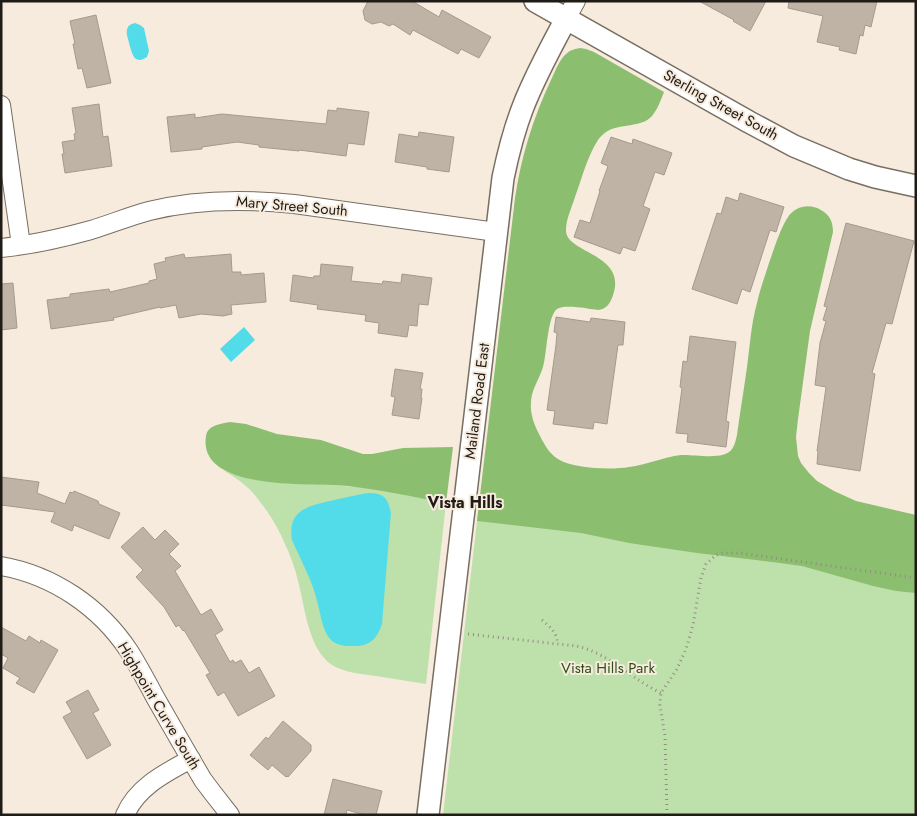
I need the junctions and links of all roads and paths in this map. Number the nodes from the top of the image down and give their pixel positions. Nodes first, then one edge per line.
1 (535, 1) edge
2 (571, 10) edge
3 (1, 105) edge
4 (916, 186) edge
5 (496, 232) junction
6 (21, 245) junction
7 (1, 248) edge
8 (1, 566) edge
9 (916, 578) edge
10 (542, 620) dead end
11 (450, 631) junction
12 (557, 644) junction
13 (661, 693) junction
14 (191, 759) junction
15 (125, 815) edge
16 (230, 815) edge
17 (428, 815) edge
18 (667, 815) edge

1 - 2 street, Sterling Street South
2 - 4 street, Sterling Street South
2 - 5 street, Mailand Road East
3 - 6 street
5 - 6 street, Mary Street South
5 - 11 street, Mailand Road East
6 - 7 street, Mary Street South
8 - 14 street, Highpoint Curve South
9 - 13 path
10 - 12 path
11 - 12 path
11 - 17 street, Mailand Road East
12 - 13 path
13 - 18 path
14 - 15 street
14 - 16 street, Highpoint Curve South

